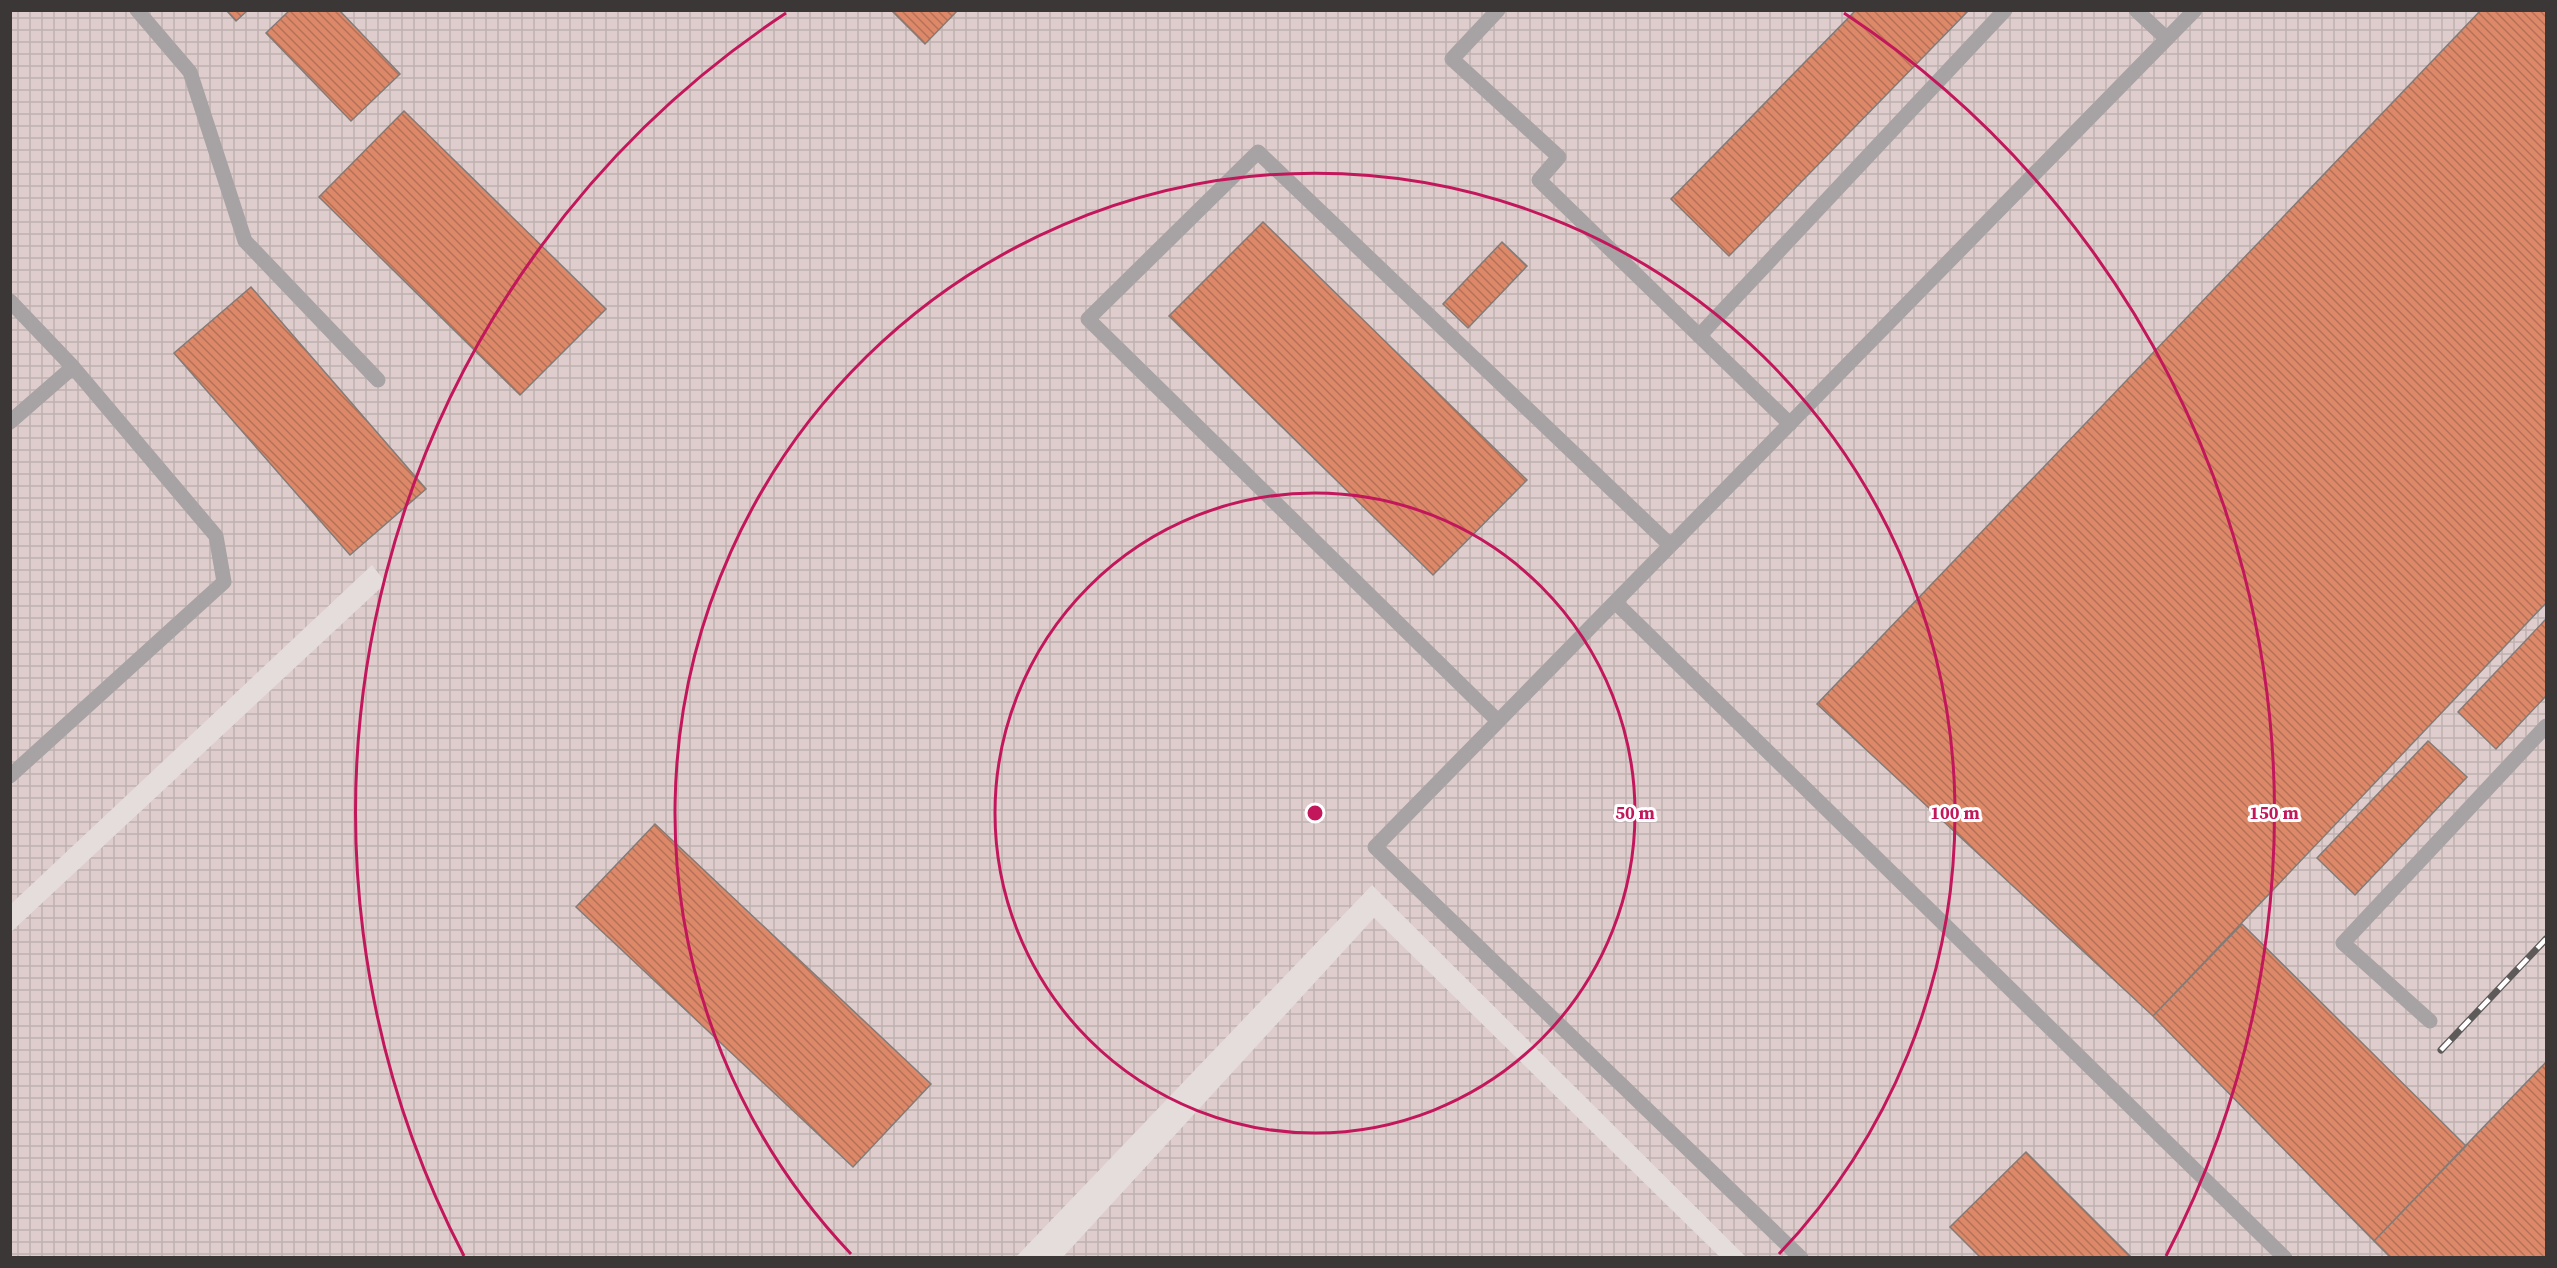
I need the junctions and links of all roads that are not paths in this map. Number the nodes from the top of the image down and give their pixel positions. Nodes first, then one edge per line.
1 (137, 10) edge
2 (1498, 10) edge
3 (2005, 10) edge
4 (2136, 10) edge
5 (2195, 10) edge
6 (2167, 39) junction
7 (10, 301) edge
8 (1699, 336) junction
9 (73, 367) junction
10 (378, 380) dead end
11 (10, 422) edge
12 (1790, 424) junction
13 (1670, 545) junction
14 (1615, 602) junction
15 (1498, 721) junction
16 (2547, 726) edge
17 (10, 776) edge
18 (2430, 1021) dead end
19 (1801, 1257) edge
20 (2285, 1257) edge

1 - 10 lane
2 - 8 lane
3 - 8 lane
4 - 6 lane
5 - 6 lane
6 - 12 lane
7 - 9 lane
8 - 12 lane
9 - 11 lane
9 - 17 lane
12 - 13 lane
13 - 14 lane
13 - 15 lane
14 - 15 lane
14 - 20 lane
15 - 19 lane
16 - 18 lane

